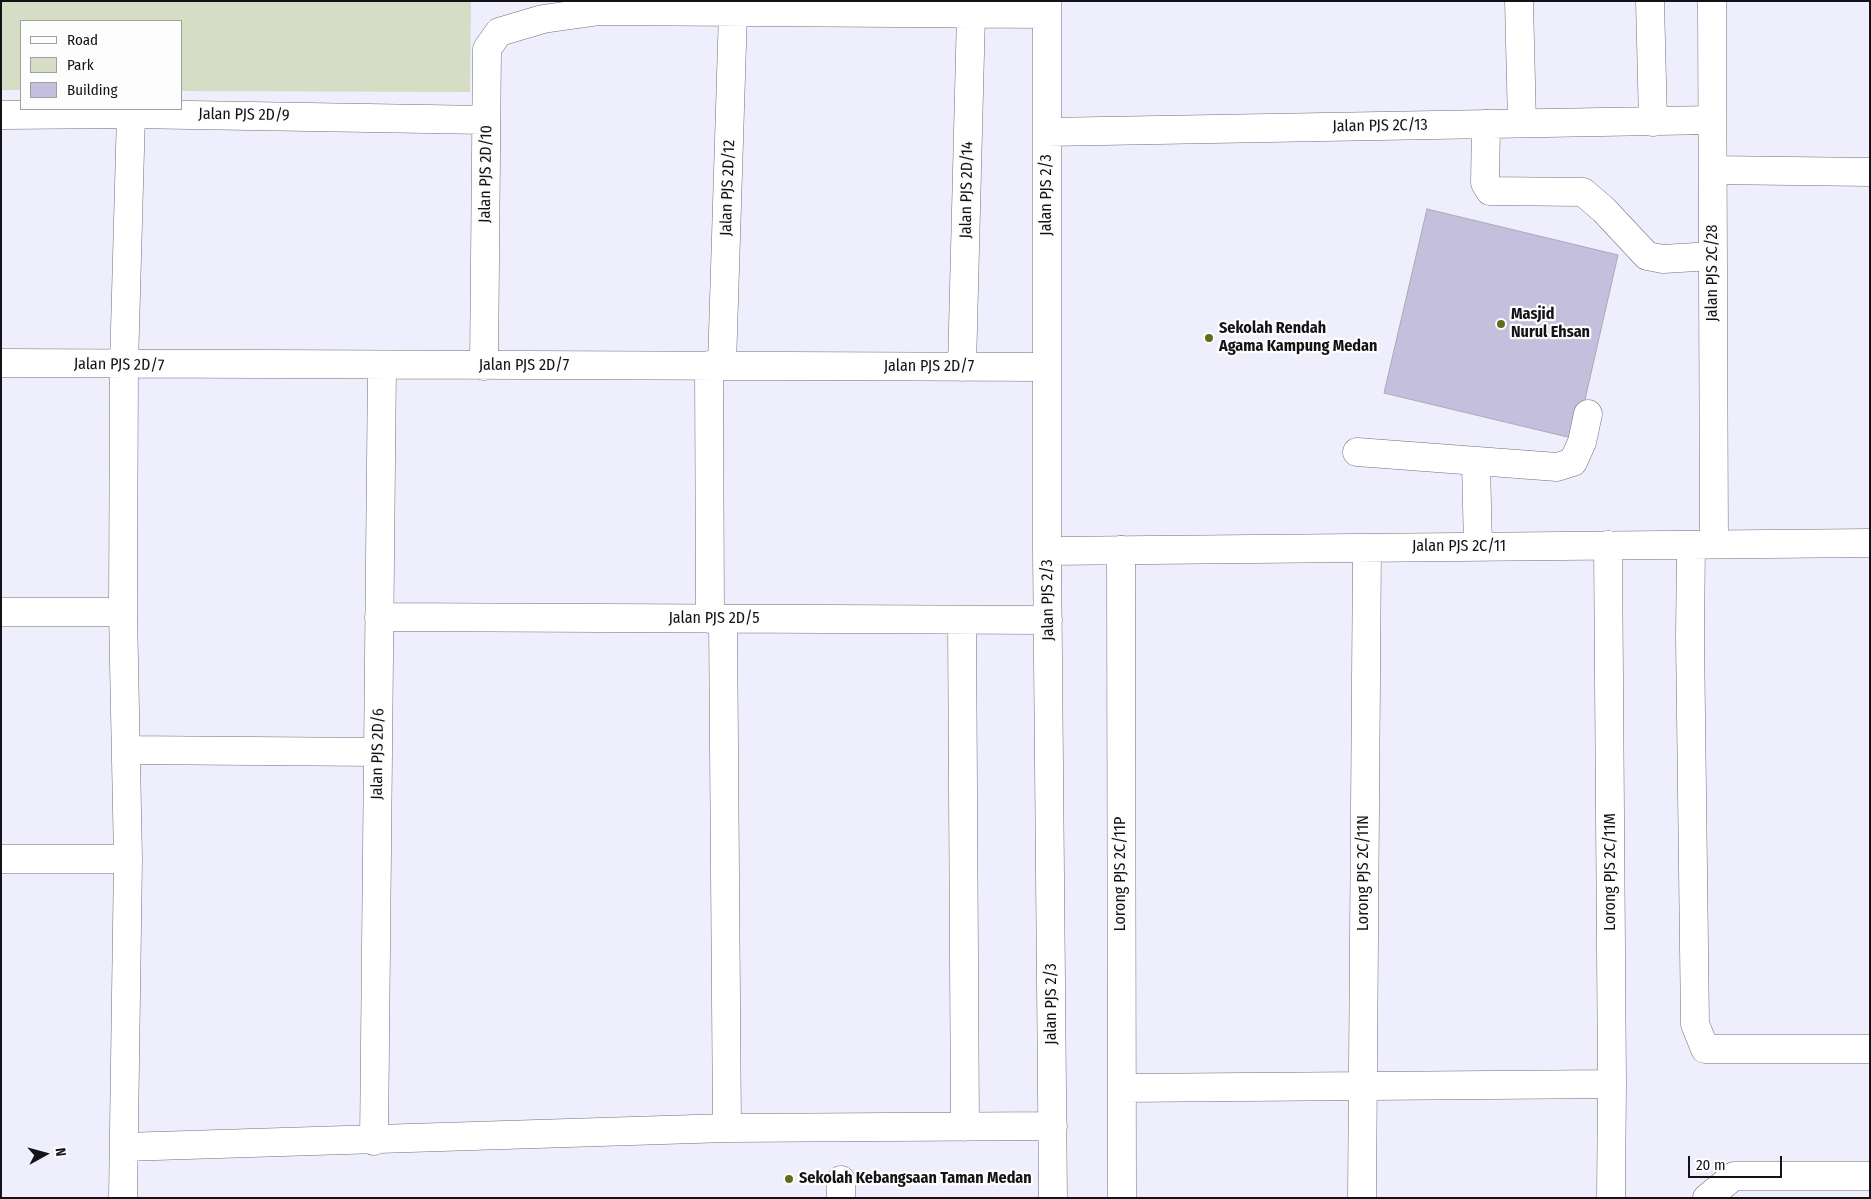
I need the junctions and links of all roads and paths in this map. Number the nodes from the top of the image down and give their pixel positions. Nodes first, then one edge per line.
1 (1519, 1) edge
2 (1650, 1) edge
3 (1712, 1) edge
4 (1047, 8) edge
5 (733, 12) junction
6 (970, 14) junction
7 (131, 114) junction
8 (1, 115) edge
9 (486, 120) junction
10 (1712, 120) junction
11 (1653, 122) junction
12 (1522, 123) junction
13 (1486, 124) junction
14 (1047, 132) junction
15 (1713, 170) junction
16 (1870, 172) edge
17 (1713, 256) junction
18 (1, 363) edge
19 (124, 365) junction
20 (716, 365) junction
21 (382, 366) junction
22 (484, 366) junction
23 (962, 367) junction
24 (1047, 368) junction
25 (1588, 414) dead end
26 (1358, 452) dead end
27 (1476, 463) junction
28 (1870, 543) edge
29 (1702, 544) junction
30 (1608, 545) junction
31 (1478, 547) junction
32 (1367, 548) junction
33 (1121, 550) junction
34 (1047, 551) junction
35 (1, 612) edge
36 (123, 612) junction
37 (380, 618) junction
38 (716, 619) junction
39 (1048, 620) junction
40 (962, 622) junction
41 (127, 750) junction
42 (378, 752) junction
43 (1, 859) edge
44 (128, 859) junction
45 (1870, 1049) edge
46 (1612, 1084) junction
47 (1363, 1086) junction
48 (1122, 1088) junction
49 (1053, 1126) junction
50 (965, 1127) junction
51 (727, 1128) junction
52 (374, 1141) junction
53 (124, 1147) junction
54 (1870, 1176) edge
55 (123, 1198) edge
56 (1054, 1198) edge
57 (1122, 1198) edge
58 (1362, 1198) edge
59 (1611, 1198) edge
60 (1707, 1198) edge

1 - 12 street
2 - 11 street
3 - 10 street, Jalan PJS 2C/28
4 - 6 street, Jalan PJS 2D/10
4 - 14 street, Jalan PJS 2/3
5 - 6 street, Jalan PJS 2D/10
5 - 9 street, Jalan PJS 2D/10
5 - 20 street, Jalan PJS 2D/12
6 - 23 street, Jalan PJS 2D/14
7 - 8 street, Jalan PJS 2D/9
7 - 9 street, Jalan PJS 2D/9
7 - 19 street
9 - 22 street, Jalan PJS 2D/10
10 - 11 street, Jalan PJS 2C/13
10 - 15 street, Jalan PJS 2C/28
11 - 12 street, Jalan PJS 2C/13
12 - 13 street, Jalan PJS 2C/13
13 - 14 street, Jalan PJS 2C/13
13 - 17 street
14 - 24 street, Jalan PJS 2/3
15 - 16 street
15 - 17 street, Jalan PJS 2C/28
17 - 29 street, Jalan PJS 2C/28
18 - 19 street, Jalan PJS 2D/7
19 - 21 street, Jalan PJS 2D/7
19 - 36 street
20 - 22 street, Jalan PJS 2D/7
20 - 23 street, Jalan PJS 2D/7
20 - 38 street, Jalan PJS 2D/12
21 - 22 street, Jalan PJS 2D/7
21 - 37 street, Jalan PJS 2D/6
23 - 24 street, Jalan PJS 2D/7
24 - 34 street, Jalan PJS 2/3
25 - 27 street
26 - 27 street
27 - 31 street
28 - 29 street, Jalan PJS 2C/11
29 - 30 street, Jalan PJS 2C/11
29 - 45 street, Jalan PJS 2C/28
30 - 31 street, Jalan PJS 2C/11
30 - 46 street, Lorong PJS 2C/11M
31 - 32 street, Jalan PJS 2C/11
32 - 33 street, Jalan PJS 2C/11
32 - 47 street, Lorong PJS 2C/11N
33 - 34 street, Jalan PJS 2C/11
33 - 48 street, Lorong PJS 2C/11P
34 - 39 street, Jalan PJS 2/3
35 - 36 street
36 - 41 street
37 - 38 street, Jalan PJS 2D/5
37 - 42 street, Jalan PJS 2D/6
38 - 40 street, Jalan PJS 2D/5
38 - 51 street, Jalan PJS 2D/12
39 - 40 street, Jalan PJS 2D/5
39 - 49 street, Jalan PJS 2/3
40 - 50 street
41 - 42 street
41 - 44 street
42 - 52 street, Jalan PJS 2D/6
43 - 44 street
44 - 53 street
46 - 47 street
46 - 59 street, Lorong PJS 2C/11M
47 - 48 street
47 - 58 street, Lorong PJS 2C/11N
48 - 57 street, Lorong PJS 2C/11P
49 - 50 street
49 - 56 street, Jalan PJS 2/3
50 - 51 street
51 - 52 street
52 - 53 street
53 - 55 street
54 - 60 street

